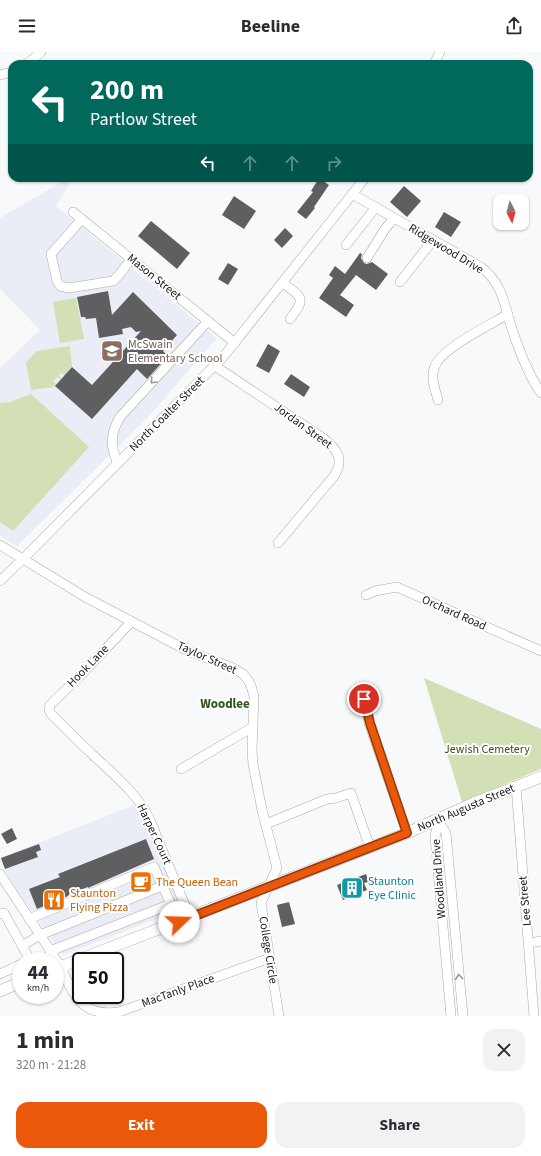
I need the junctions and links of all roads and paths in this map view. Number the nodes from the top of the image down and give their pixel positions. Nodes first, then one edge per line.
1 (42, 52) edge
2 (32, 60) edge
3 (362, 182) edge
4 (352, 194) junction
5 (376, 207) junction
6 (73, 212) dead end
7 (394, 218) junction
8 (82, 219) junction
9 (433, 240) junction
10 (346, 245) dead end
11 (132, 258) junction
12 (367, 258) dead end
13 (400, 282) dead end
14 (282, 283) junction
15 (508, 314) junction
16 (290, 319) dead end
17 (208, 321) junction
18 (235, 343) junction
19 (215, 366) junction
20 (541, 393) edge
21 (438, 400) dead end
22 (118, 464) junction
23 (278, 543) dead end
24 (0, 545) edge
25 (23, 559) junction
26 (0, 581) edge
27 (366, 595) dead end
28 (131, 622) junction
29 (541, 652) edge
30 (364, 699) dead end
31 (49, 712) joint
32 (253, 727) junction
33 (181, 769) dead end
34 (541, 777) edge
35 (516, 786) junction
36 (438, 820) junction
37 (266, 824) junction
38 (407, 833) junction
39 (370, 848) junction
40 (0, 874) edge
41 (162, 886) junction
42 (269, 886) junction
43 (171, 904) junction
44 (0, 914) edge
45 (190, 918) junction
46 (29, 919) junction
47 (179, 922) junction
48 (40, 934) junction
49 (541, 941) edge
50 (529, 943) junction
51 (22, 946) junction
52 (50, 951) joint
53 (25, 952) edge
54 (270, 958) junction
55 (64, 966) edge
56 (12, 969) edge
57 (0, 974) edge
58 (64, 977) edge
59 (12, 986) edge
60 (0, 991) edge
61 (90, 1013) edge
62 (279, 1016) edge
63 (451, 1016) edge
64 (463, 1016) edge
65 (534, 1016) edge

1 - 2 street
3 - 4 street, North Coalter Street
4 - 5 street, Ridgewood Drive
4 - 14 street, North Coalter Street
5 - 7 street, Ridgewood Drive
5 - 10 street
6 - 8 street, Mason Street
7 - 9 street, Ridgewood Drive
7 - 12 street
8 - 11 street, Mason Street
8 - 11 street
9 - 13 street
9 - 15 street, Ridgewood Drive
11 - 17 street, Mason Street
14 - 16 street
14 - 18 street, North Coalter Street
15 - 20 street, Ridgewood Drive
15 - 21 street
17 - 18 street, Mason Street
17 -> 22 street
18 - 19 street, North Coalter Street
19 - 22 street, North Coalter Street
19 - 23 street, Jordan Street
22 - 25 street, North Coalter Street
24 - 25 street, Taylor Street
25 - 26 street, North Coalter Street
25 - 28 street, Taylor Street
27 - 29 street, Orchard Road
28 - 31 street, Hook Lane
28 - 32 street, Taylor Street
30 - 38 street
31 - 45 street, Harper Court
32 - 33 street
32 - 37 street, Taylor Street
34 - 35 main road, North Augusta Street
35 - 36 main road, North Augusta Street
35 - 50 street, Lee Street
36 - 38 main road, North Augusta Street
36 - 63 street, Woodland Drive
64 -> 36 street, Woodland Drive
37 - 39 street
37 - 42 street, Taylor Street
38 - 39 main road, North Augusta Street
39 - 42 main road, North Augusta Street
40 - 46 street, MacTanly Place
41 - 43 street
41 - 46 street
41 - 48 street
42 - 45 main road, North Augusta Street
42 - 54 street, College Circle
43 - 47 street
43 - 52 street
44 - 51 street
45 - 47 main road, North Augusta Street
46 - 48 street, MacTanly Place
47 - 55 main road, North Augusta Street
48 - 51 street
48 - 52 street, MacTanly Place
49 - 50 street
50 - 65 street, Lee Street
51 - 53 street
54 - 61 street, MacTanly Place
54 - 62 street, College Circle
56 - 57 street
58 - 61 street, MacTanly Place
59 - 60 main road

